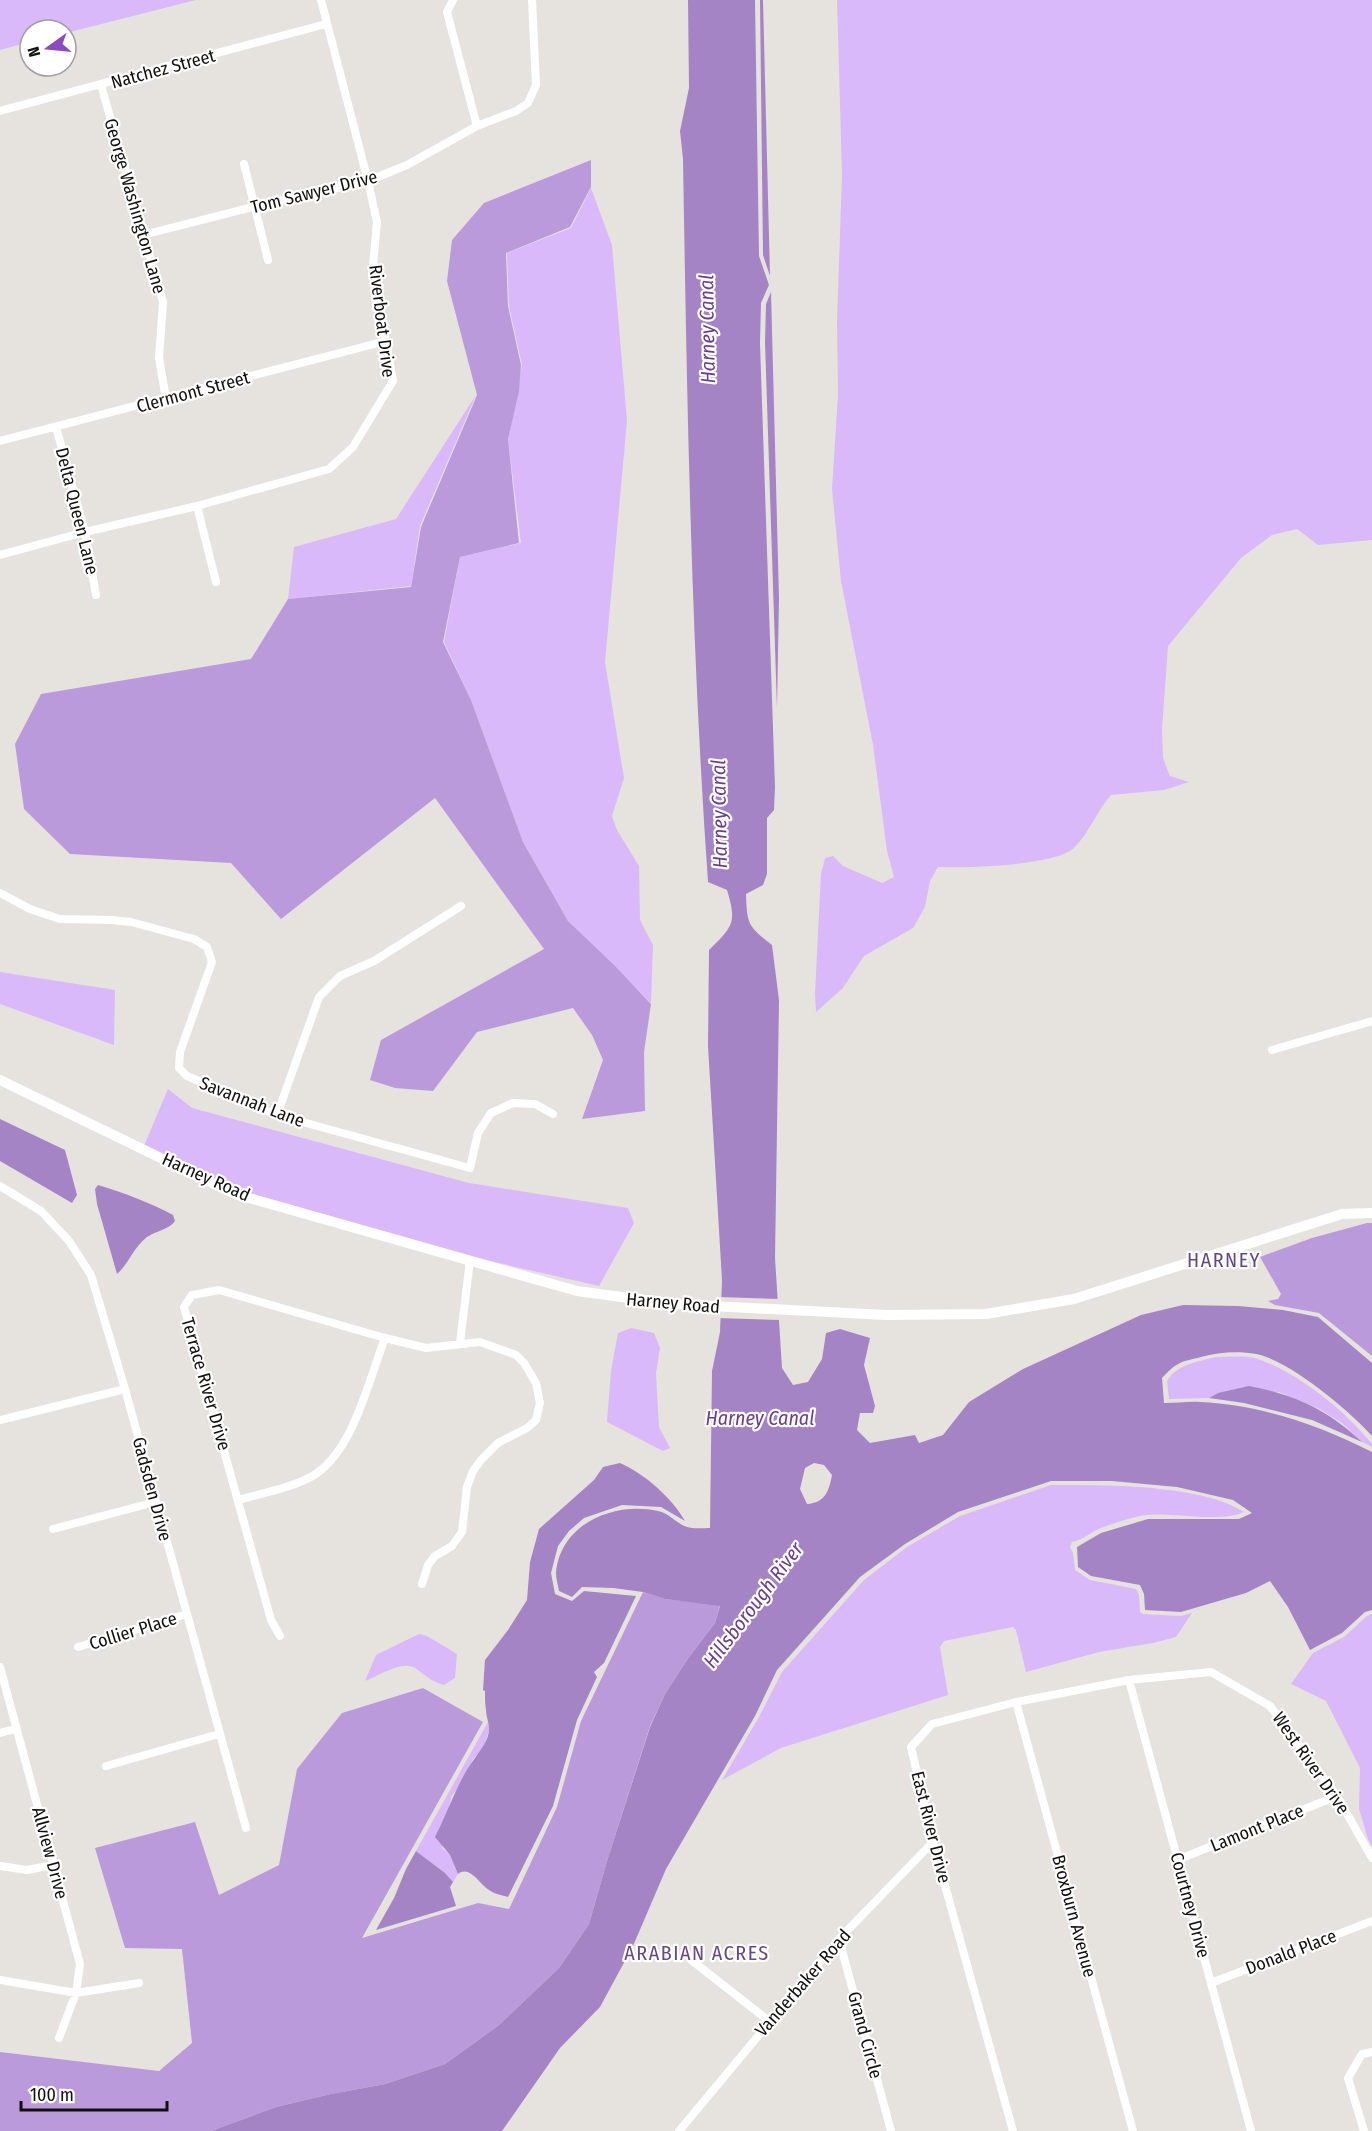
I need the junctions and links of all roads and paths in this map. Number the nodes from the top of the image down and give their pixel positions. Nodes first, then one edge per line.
1 (321, 0) edge
2 (453, 0) edge
3 (532, 0) edge
4 (326, 24) junction
5 (101, 85) junction
6 (0, 111) edge
7 (477, 126) junction
8 (244, 164) dead end
9 (368, 181) junction
10 (256, 206) junction
11 (142, 235) junction
12 (268, 260) dead end
13 (386, 341) junction
14 (166, 399) junction
15 (56, 427) junction
16 (0, 441) edge
17 (197, 506) junction
18 (85, 532) junction
19 (0, 555) edge
20 (216, 582) dead end
21 (96, 595) dead end
22 (0, 893) edge
23 (461, 906) dead end
24 (1372, 1021) edge
25 (1272, 1050) dead end
26 (0, 1080) edge
27 (553, 1114) dead end
28 (277, 1115) junction
29 (0, 1186) edge
30 (1372, 1213) edge
31 (470, 1260) junction
32 (385, 1338) junction
33 (460, 1343) junction
34 (125, 1389) junction
35 (0, 1420) edge
36 (238, 1500) junction
37 (155, 1502) junction
38 (53, 1530) dead end
39 (422, 1584) dead end
40 (187, 1614) junction
41 (280, 1636) dead end
42 (78, 1647) dead end
43 (0, 1667) edge
44 (1129, 1680) junction
45 (1016, 1702) junction
46 (15, 1730) junction
47 (0, 1733) edge
48 (219, 1734) junction
49 (106, 1766) dead end
50 (1337, 1796) junction
51 (246, 1828) dead end
52 (933, 1842) junction
53 (1372, 1858) edge
54 (1177, 1860) junction
55 (53, 1865) junction
56 (0, 1866) edge
57 (1372, 1921) edge
58 (839, 1939) junction
59 (690, 1959) dead end
60 (0, 1980) edge
61 (140, 1983) dead end
62 (1211, 1983) junction
63 (76, 1993) junction
64 (769, 2021) junction
65 (59, 2038) dead end
66 (1372, 2052) edge
67 (683, 2130) edge
68 (891, 2131) edge
69 (1013, 2131) edge
70 (1133, 2131) edge
71 (1251, 2131) edge
72 (1364, 2131) edge

1 - 4 street, Riverboat Drive
2 - 7 street
3 - 7 street, Tom Sawyer Drive
4 - 5 street, Natchez Street
4 - 9 street, Riverboat Drive
5 - 6 street, Natchez Street
5 - 11 street, George Washington Lane
7 - 9 street, Tom Sawyer Drive
8 - 10 street
9 - 10 street, Tom Sawyer Drive
9 - 13 street, Riverboat Drive
10 - 11 street, Tom Sawyer Drive
10 - 12 street
11 - 14 street, George Washington Lane
13 - 14 street, Clermont Street
13 - 17 street, Riverboat Drive
14 - 15 street, Clermont Street
15 - 16 street, Clermont Street
15 - 18 street, Delta Queen Lane
17 - 18 street, Riverboat Drive
17 - 20 street
18 - 19 street, Riverboat Drive
18 - 21 street, Delta Queen Lane
22 - 28 street, Savannah Lane
23 - 28 street
24 - 25 street
26 - 31 street, Harney Road
27 - 28 street, Savannah Lane
29 - 34 street, Gadsden Drive
30 - 31 street, Harney Road
31 - 33 street
32 - 33 street, Terrace River Drive
32 - 36 street
32 - 36 street, Terrace River Drive
33 - 39 street, Terrace River Drive
34 - 35 street
34 - 37 street, Gadsden Drive
36 - 41 street, Terrace River Drive
37 - 38 street
37 - 40 street, Gadsden Drive
40 - 42 street, Collier Place
40 - 48 street, Gadsden Drive
43 - 46 street, Allview Drive
44 - 45 street, East River Drive
44 - 50 street, West River Drive
44 - 54 street, Courtney Drive
45 - 52 street, East River Drive
45 - 70 street, Broxburn Avenue
46 - 47 street
46 - 55 street, Allview Drive
48 - 49 street
48 - 51 street, Gadsden Drive
50 - 53 street, West River Drive
50 - 54 street, Lamont Place
52 - 58 street, Vanderbaker Road
52 - 69 street, East River Drive
54 - 62 street, Courtney Drive
55 - 56 street
55 - 63 street, Allview Drive
57 - 62 street, Donald Place
58 - 64 street, Vanderbaker Road
58 - 68 street, Grand Circle
59 - 64 street
60 - 63 street
61 - 63 street
62 - 71 street, Courtney Drive
63 - 65 street, Allview Drive
64 - 67 street, Vanderbaker Road
66 - 72 street

